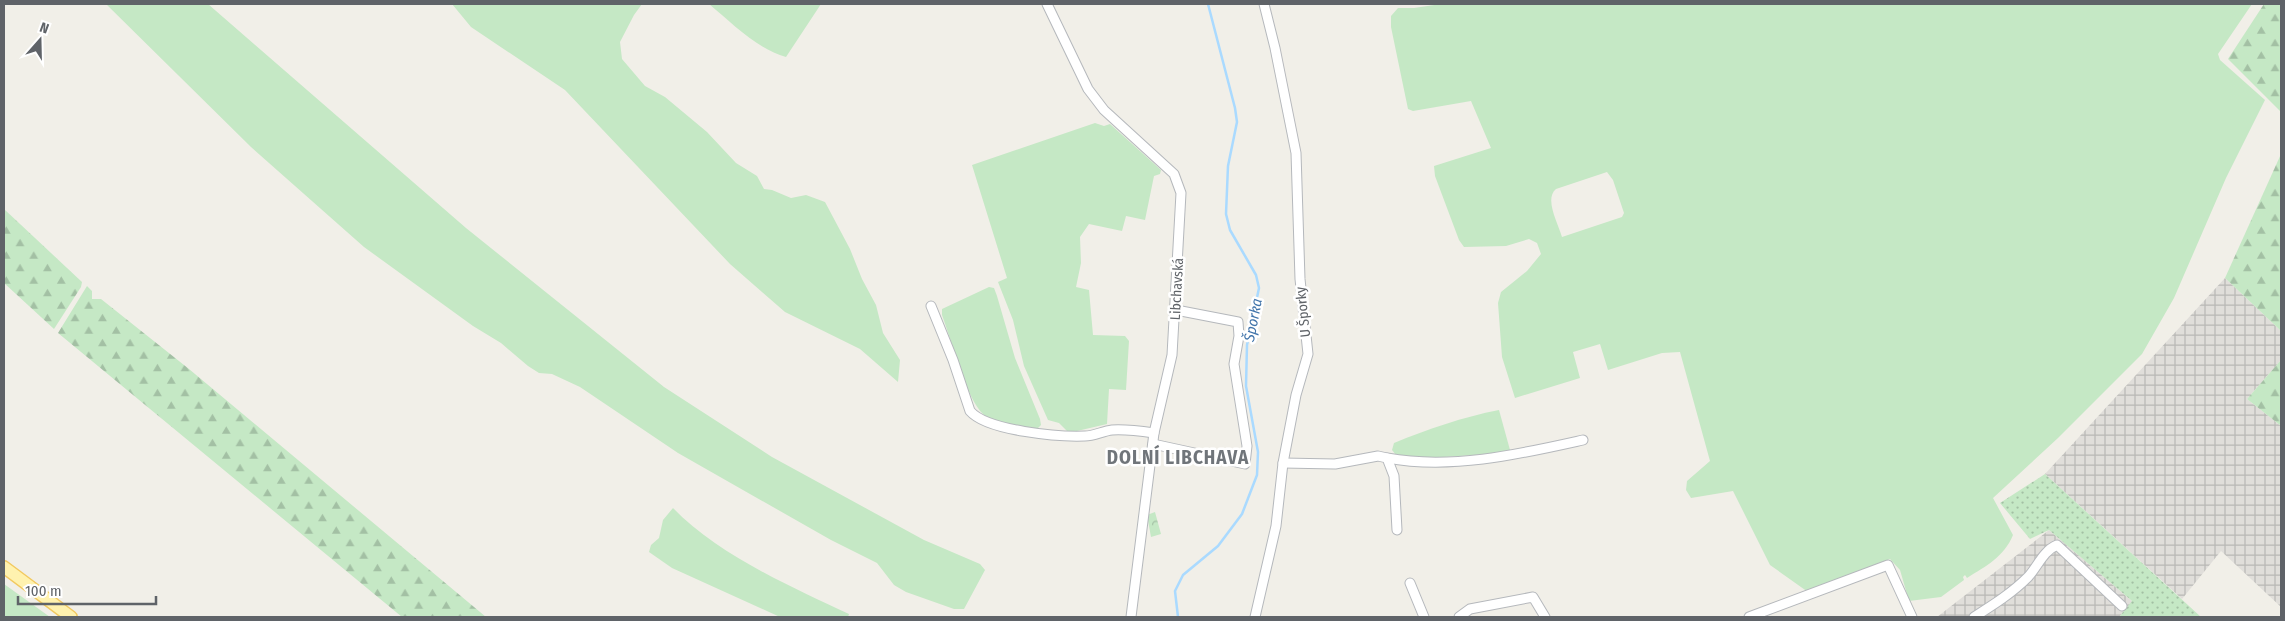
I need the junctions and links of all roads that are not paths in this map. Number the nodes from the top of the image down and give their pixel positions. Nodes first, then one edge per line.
1 (1047, 4) edge
2 (1264, 4) edge
3 (931, 306) dead end
4 (1176, 310) junction
5 (1154, 433) junction
6 (1583, 440) dead end
7 (1153, 444) junction
8 (1387, 458) junction
9 (1283, 463) junction
10 (1397, 530) dead end
11 (4, 566) edge
12 (1410, 583) dead end
13 (2122, 606) dead end
14 (71, 617) edge
15 (1131, 617) edge
16 (1255, 617) edge
17 (1424, 617) edge
18 (1459, 617) edge
19 (1545, 617) edge
20 (1749, 617) edge
21 (1912, 617) edge
22 (1974, 617) edge

1 - 4 street, Libchavská
2 - 9 street, U Šporky
3 - 5 street
4 - 5 street, Libchavská
4 - 7 street
5 - 7 street, Libchavská
6 - 8 street
7 - 15 street, Libchavská
8 - 9 street
8 - 10 street
9 - 16 street, U Šporky
11 - 14 main road
12 - 17 street
13 - 22 street
18 - 19 street
20 - 21 street

